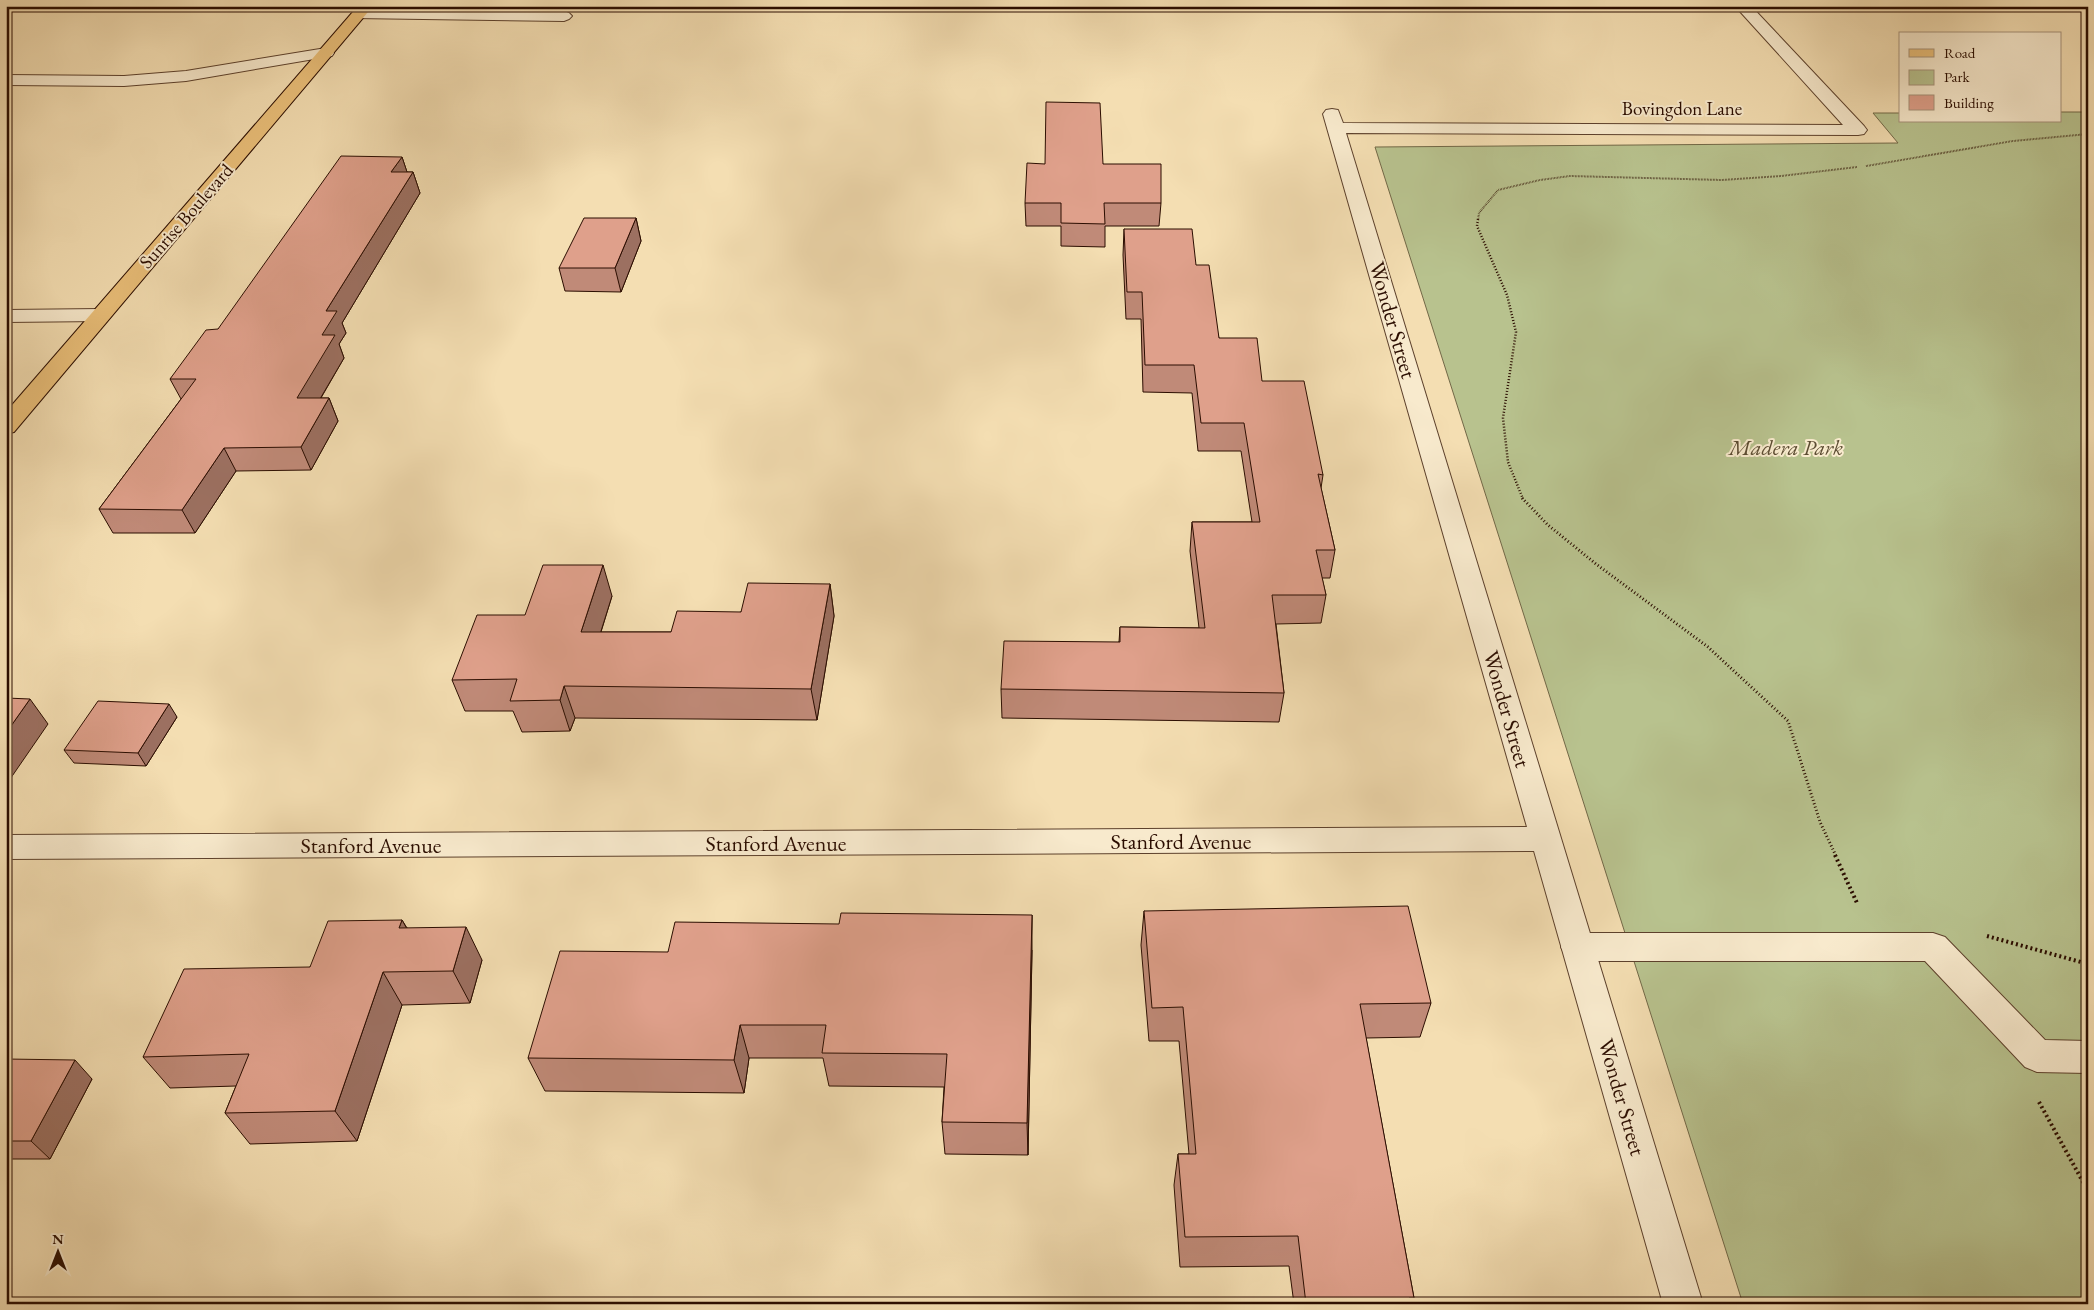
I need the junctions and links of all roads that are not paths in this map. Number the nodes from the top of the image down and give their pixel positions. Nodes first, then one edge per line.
1 (1742, 6) edge
2 (479, 16) junction
3 (564, 16) dead end
4 (357, 22) edge
5 (455, 31) dead end
6 (326, 53) junction
7 (6, 80) edge
8 (1334, 121) joint
9 (101, 315) junction
10 (6, 316) edge
11 (6, 427) edge
12 (1546, 839) junction
13 (6, 847) edge
14 (1578, 947) junction
15 (2088, 1057) edge
16 (1683, 1304) edge

1 - 8 street, Bovingdon Lane
2 - 3 street
2 - 4 street
2 - 5 street
4 - 6 main road, Sunrise Boulevard
6 - 7 street
6 - 9 main road, Sunrise Boulevard
8 - 12 street, Wonder Street
9 - 10 street
9 - 11 main road, Sunrise Boulevard
12 - 13 street, Stanford Avenue
12 - 14 street, Wonder Street
14 - 15 street
14 - 16 street, Wonder Street

